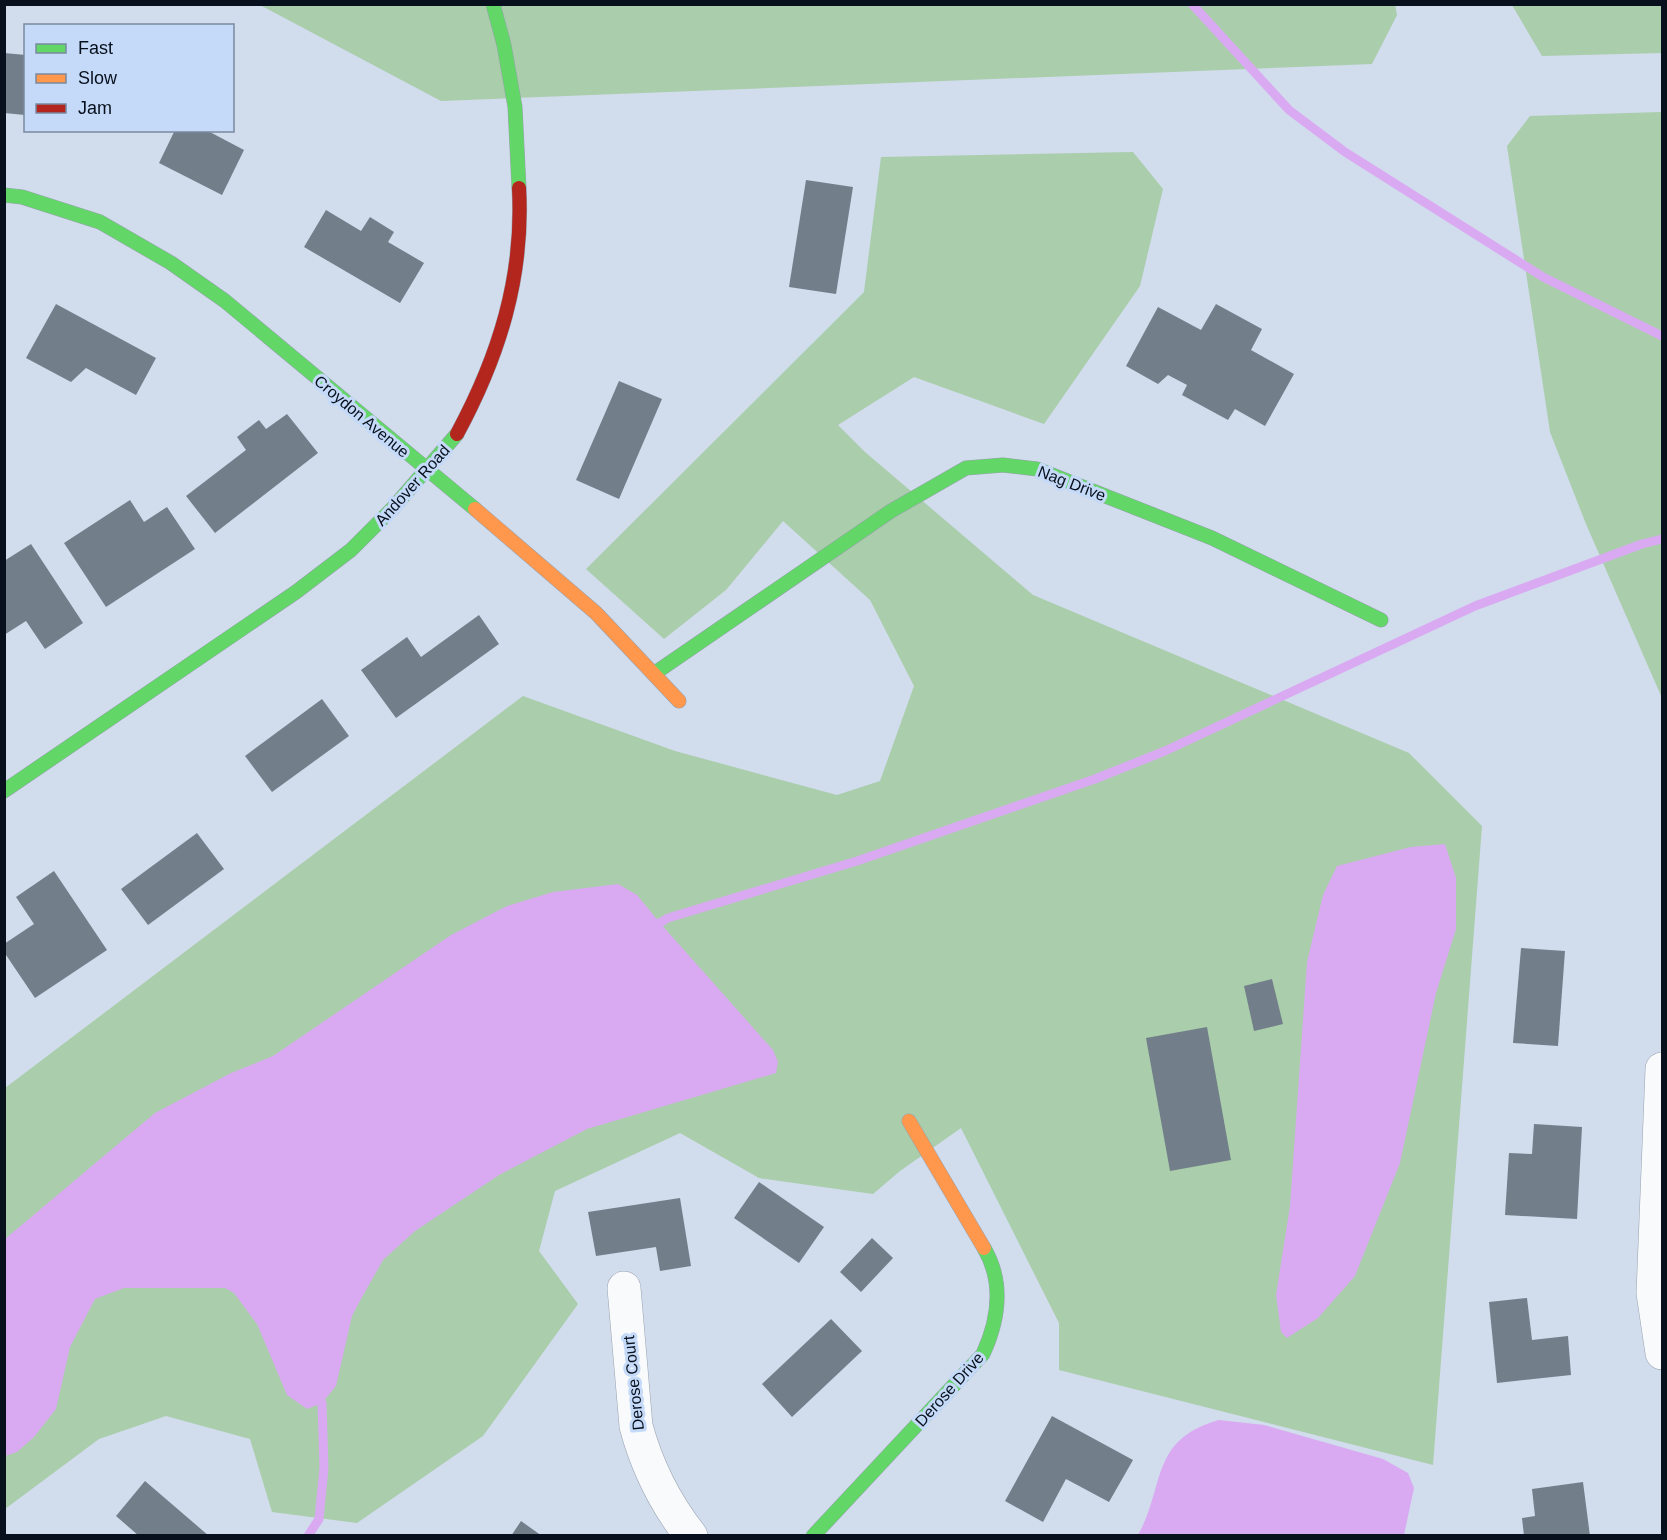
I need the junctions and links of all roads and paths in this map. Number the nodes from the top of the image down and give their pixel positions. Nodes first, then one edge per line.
1 (493, 4) edge
2 (4, 195) edge
3 (427, 470) junction
4 (1381, 620) dead end
5 (655, 673) junction
6 (679, 701) dead end
7 (4, 791) edge
8 (1662, 1070) edge
9 (909, 1121) dead end
10 (1659, 1241) edge
11 (624, 1288) dead end
12 (1662, 1353) edge
13 (691, 1536) edge
14 (813, 1536) edge

1 - 3 street, Andover Road
2 - 3 street, Croydon Avenue
3 - 5 street, Croydon Avenue
3 - 7 street, Andover Road
4 - 5 street, Nag Drive
5 - 6 street, Croydon Avenue
8 - 10 street
9 - 14 street, Derose Drive
10 - 12 street
11 - 13 street, Derose Court

